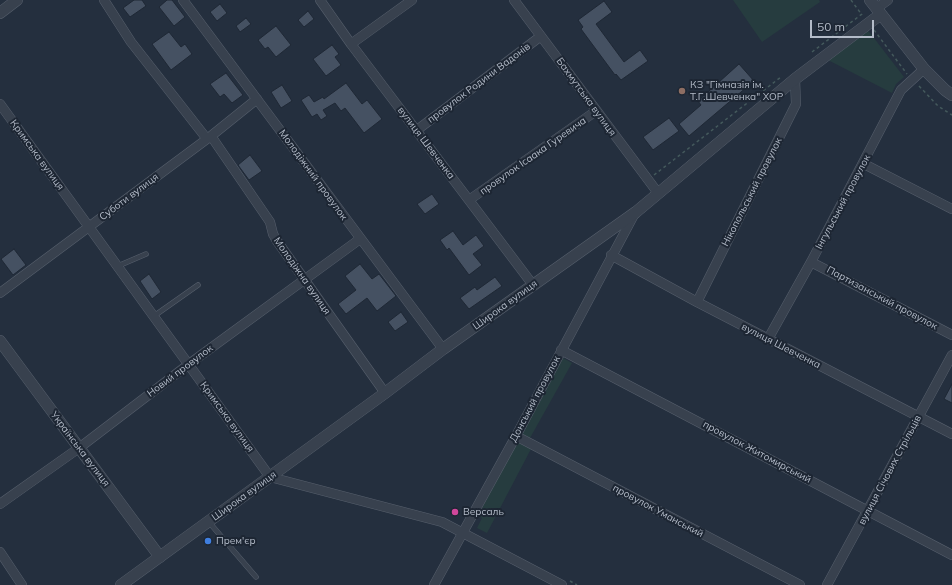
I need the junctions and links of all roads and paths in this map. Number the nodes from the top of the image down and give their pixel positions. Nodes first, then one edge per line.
1 (17, 0) edge
2 (104, 0) edge
3 (183, 0) edge
4 (320, 0) edge
5 (412, 0) edge
6 (514, 0) edge
7 (851, 0) edge
8 (888, 0) edge
9 (876, 7) edge
10 (0, 13) edge
11 (862, 14) junction
12 (868, 24) junction
13 (541, 36) junction
14 (351, 44) junction
15 (811, 53) dead end
16 (924, 69) junction
17 (791, 76) junction
18 (912, 79) junction
19 (952, 95) edge
20 (257, 99) junction
21 (0, 104) edge
22 (596, 111) junction
23 (952, 115) edge
24 (417, 130) junction
25 (209, 138) junction
26 (864, 164) junction
27 (648, 180) junction
28 (658, 194) junction
29 (469, 200) junction
30 (952, 209) edge
31 (636, 212) junction
32 (89, 227) junction
33 (360, 239) junction
34 (146, 254) dead end
35 (611, 255) junction
36 (812, 262) junction
37 (118, 266) junction
38 (305, 280) junction
39 (198, 285) dead end
40 (533, 285) junction
41 (0, 293) edge
42 (697, 302) junction
43 (154, 316) junction
44 (952, 335) edge
45 (768, 339) junction
46 (0, 341) edge
47 (443, 349) junction
48 (561, 350) junction
49 (952, 355) edge
50 (189, 364) junction
51 (385, 393) junction
52 (919, 417) junction
53 (952, 434) edge
54 (516, 436) junction
55 (79, 448) junction
56 (270, 477) junction
57 (0, 504) edge
58 (868, 510) junction
59 (208, 522) junction
60 (462, 532) junction
61 (0, 552) edge
62 (952, 555) edge
63 (160, 557) junction
64 (256, 577) dead end
65 (22, 585) edge
66 (121, 585) edge
67 (434, 585) edge
68 (562, 585) edge
69 (800, 585) edge
70 (827, 585) edge

1 - 10 street
2 - 25 street, Молодіжна вулиця
3 - 20 street, Молодіжний провулок
4 - 14 street, вулиця Шевченка
5 - 14 street
6 - 13 street, Бахмутська вулиця
7 - 11 path
8 - 9 street, Широка вулиця
9 - 12 street, Широка вулиця
9 - 16 street
11 - 12 path
11 - 15 path
12 - 17 street, Широка вулиця
12 - 18 path
13 - 22 street, Бахмутська вулиця
13 - 24 street, провулок Родини Вадонів
14 - 24 street, вулиця Шевченка
16 - 18 street, Інгульський провулок
16 - 19 street
17 - 27 path
17 - 28 street, Широка вулиця
17 - 42 street, Нікопольський провулок
18 - 23 path
18 - 26 street, Інгульський провулок
20 - 25 street, Суботи вулиця
20 - 33 street, Молодіжний провулок
21 - 32 street, Кримська вулиця
22 - 27 street, Бахмутська вулиця
22 - 29 street, провулок Ісаака Гуревича
24 - 29 street, вулиця Шевченка
25 - 32 street, Суботи вулиця
25 - 38 street, Молодіжна вулиця
26 - 30 street
26 - 36 street, Інгульський провулок
27 - 28 street, Бахмутська вулиця
28 - 31 street, Широка вулиця
29 - 40 street, вулиця Шевченка
31 - 35 street, Донський провулок
31 - 40 street, Широка вулиця
32 - 37 street, Кримська вулиця
32 - 41 street, Суботи вулиця
33 - 38 street, Новий провулок
33 - 47 street, Молодіжний провулок
34 - 37 lane
35 - 42 street, вулиця Шевченка
35 - 48 street, Донський провулок
36 - 44 street, Партизанський провулок
36 - 45 street, Інгульський провулок
37 - 43 street, Кримська вулиця
38 - 50 street, Новий провулок
38 - 51 street, Молодіжна вулиця
39 - 43 lane
40 - 47 street, Широка вулиця
42 - 45 street, вулиця Шевченка
43 - 50 street, Кримська вулиця
45 - 52 street, вулиця Шевченка
46 - 55 street, Українська вулиця
47 - 51 street, Широка вулиця
48 - 54 street, Донський провулок
48 - 58 street, провулок Житомирський
49 - 52 street, вулиця Січових Стрільців
50 - 55 street, Новий провулок
50 - 56 street, Кримська вулиця
51 - 56 street, Широка вулиця
52 - 53 street, вулиця Шевченка
52 - 58 street, вулиця Січових Стрільців
54 - 60 street, Донський провулок
54 - 69 street, провулок Уманський
55 - 57 street, Новий провулок
55 - 63 street, Українська вулиця
56 - 59 street, Широка вулиця
56 - 60 street
58 - 62 street, провулок Житомирський
58 - 70 street, вулиця Січових Стрільців
59 - 63 street, Широка вулиця
59 - 64 lane
60 - 67 street, Донський провулок
60 - 68 street
61 - 65 street
63 - 66 street, Широка вулиця

